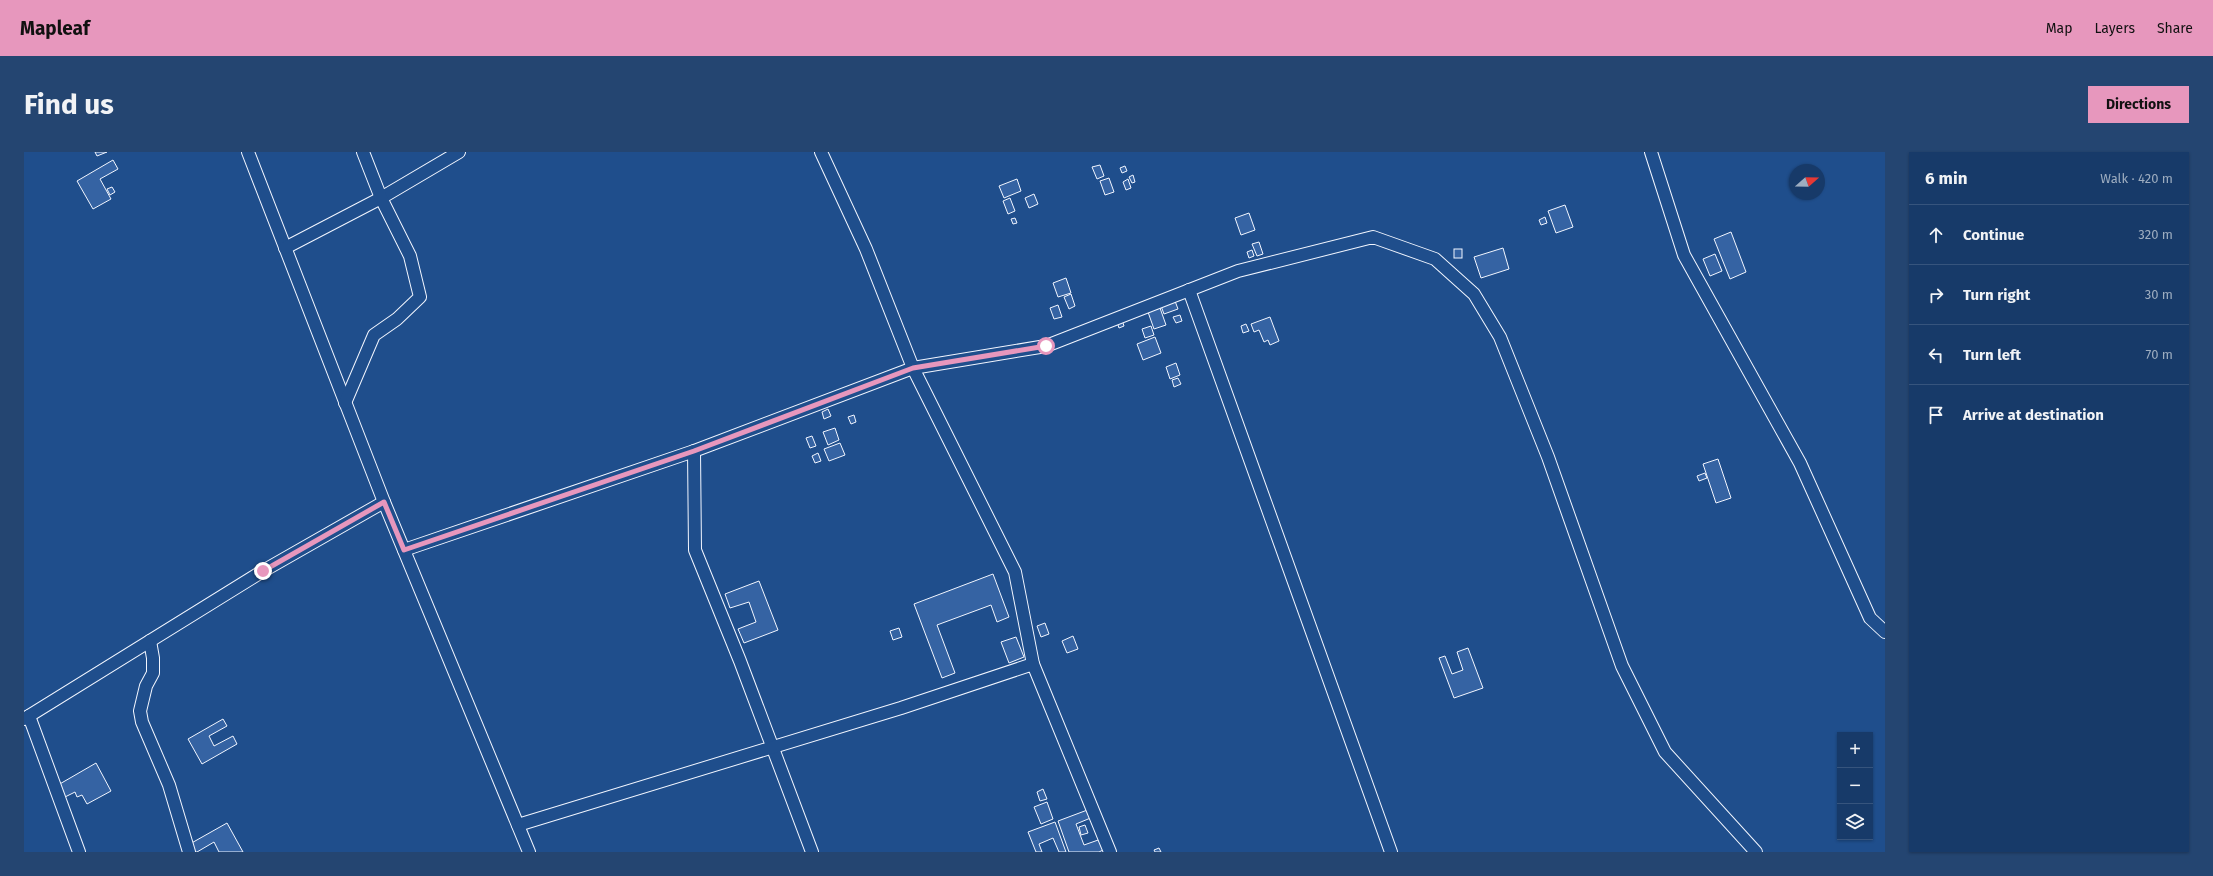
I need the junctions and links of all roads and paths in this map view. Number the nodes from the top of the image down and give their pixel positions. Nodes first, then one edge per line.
1 (248, 152) edge
2 (363, 152) edge
3 (459, 152) edge
4 (822, 152) edge
5 (1651, 152) edge
6 (381, 198) junction
7 (285, 248) junction
8 (1189, 290) junction
9 (913, 368) junction
10 (346, 403) junction
11 (694, 451) junction
12 (384, 502) junction
13 (404, 550) junction
14 (1885, 632) edge
15 (150, 641) junction
16 (1033, 664) junction
17 (26, 717) edge
18 (772, 748) junction
19 (518, 826) junction
20 (79, 852) edge
21 (189, 852) edge
22 (529, 852) edge
23 (812, 852) edge
24 (1110, 852) edge
25 (1391, 852) edge
26 (1756, 852) edge

1 - 7 street
2 - 6 street
3 - 6 street
4 - 9 street
5 - 14 street
6 - 7 street
6 - 10 street
7 - 10 street
8 - 9 street
8 - 25 street
8 - 26 street
9 - 11 street
9 - 16 street
10 - 12 street
11 - 13 street
11 - 18 street
12 - 13 street
12 - 15 street
13 - 19 street
15 - 17 street
15 - 21 street
16 - 18 street
16 - 24 street
17 - 20 street
18 - 19 street
18 - 23 street
19 - 22 street

